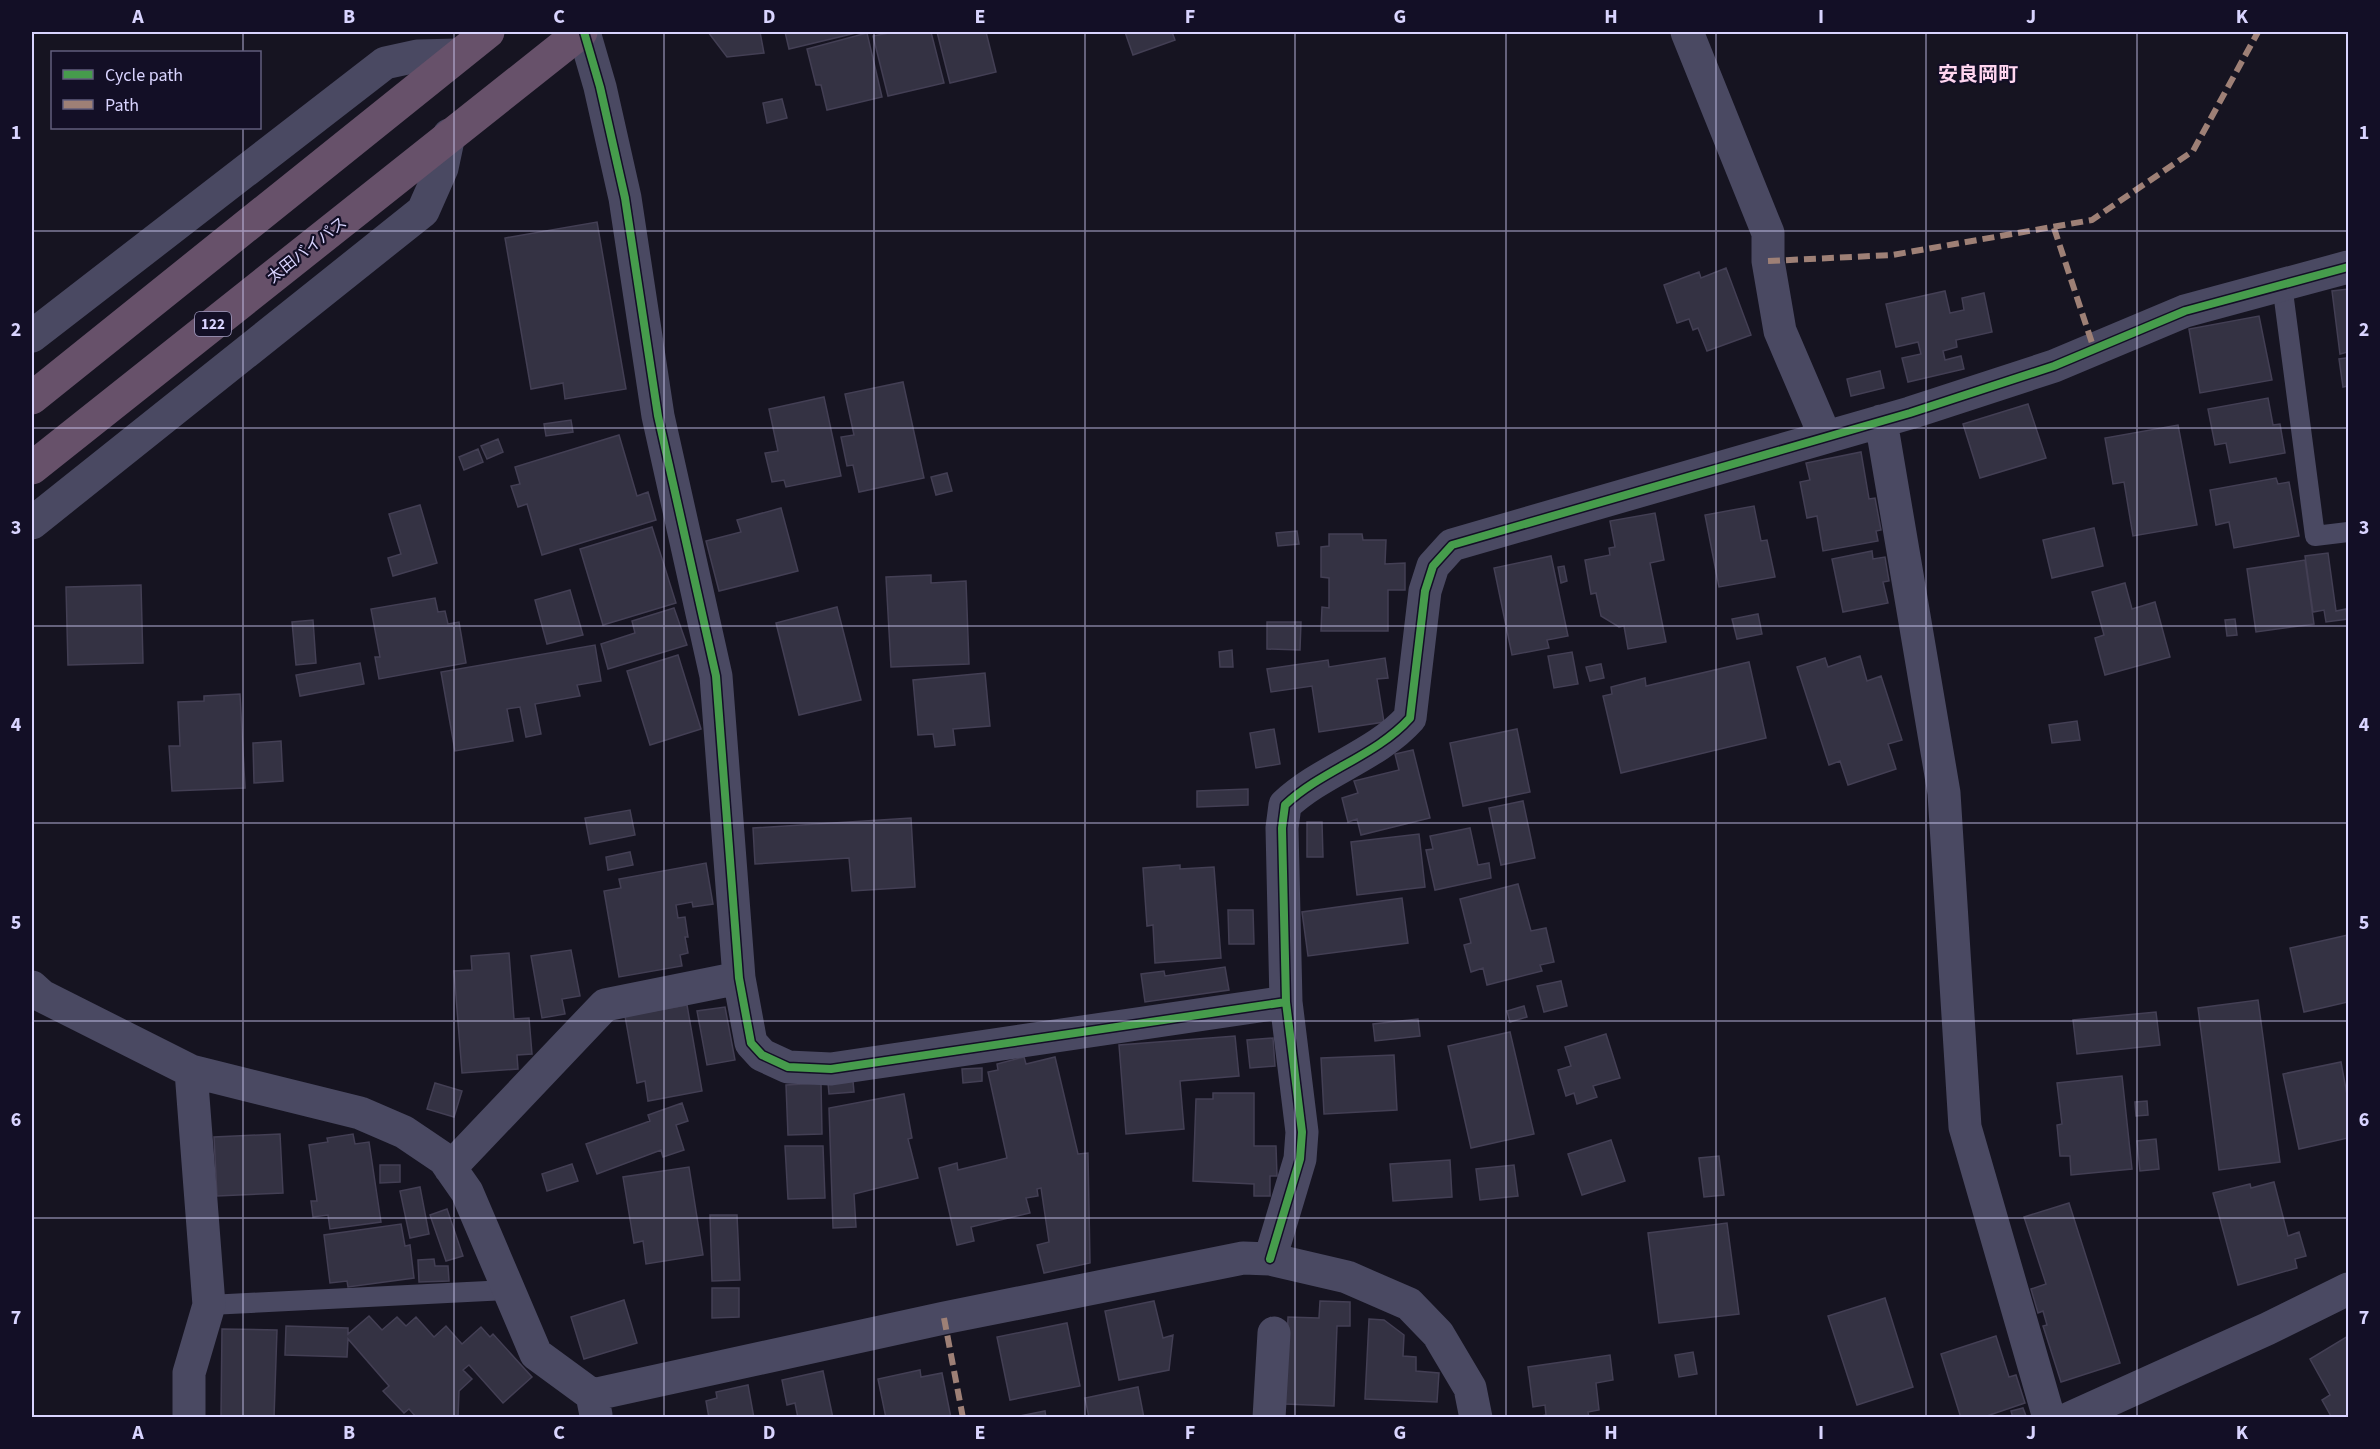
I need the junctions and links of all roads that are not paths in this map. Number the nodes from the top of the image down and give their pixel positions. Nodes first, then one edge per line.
1 (488, 32) edge
2 (583, 32) edge
3 (1687, 32) edge
4 (458, 56) junction
5 (449, 135) junction
6 (2349, 267) edge
7 (2282, 284) junction
8 (32, 336) edge
9 (32, 398) edge
10 (1881, 421) junction
11 (1825, 436) junction
12 (32, 468) edge
13 (32, 523) edge
14 (2349, 532) edge
15 (739, 978) junction
16 (32, 987) edge
17 (1286, 1002) junction
18 (190, 1071) junction
19 (450, 1168) junction
20 (1270, 1259) junction
21 (2349, 1289) edge
22 (507, 1290) junction
23 (210, 1305) junction
24 (1274, 1333) dead end
25 (594, 1406) edge
26 (189, 1418) edge
27 (1269, 1418) edge
28 (1476, 1418) edge
29 (2049, 1418) edge
30 (2070, 1418) edge

1 - 4 highway
2 - 5 highway, 太田バイパス / 122
2 - 15 street
3 - 11 street
4 - 8 street
4 - 9 highway
5 - 12 highway, 太田バイパス / 122
5 - 13 street
6 - 7 street
7 - 10 street
7 - 14 lane
10 - 11 street
10 - 29 street
11 - 17 street
15 - 17 street
15 - 19 street
16 - 18 street
17 - 20 street
18 - 19 street
18 - 23 street
19 - 22 street
20 - 25 street
20 - 28 street
21 - 30 street
22 - 23 lane
22 - 25 street
23 - 26 street
24 - 27 street

